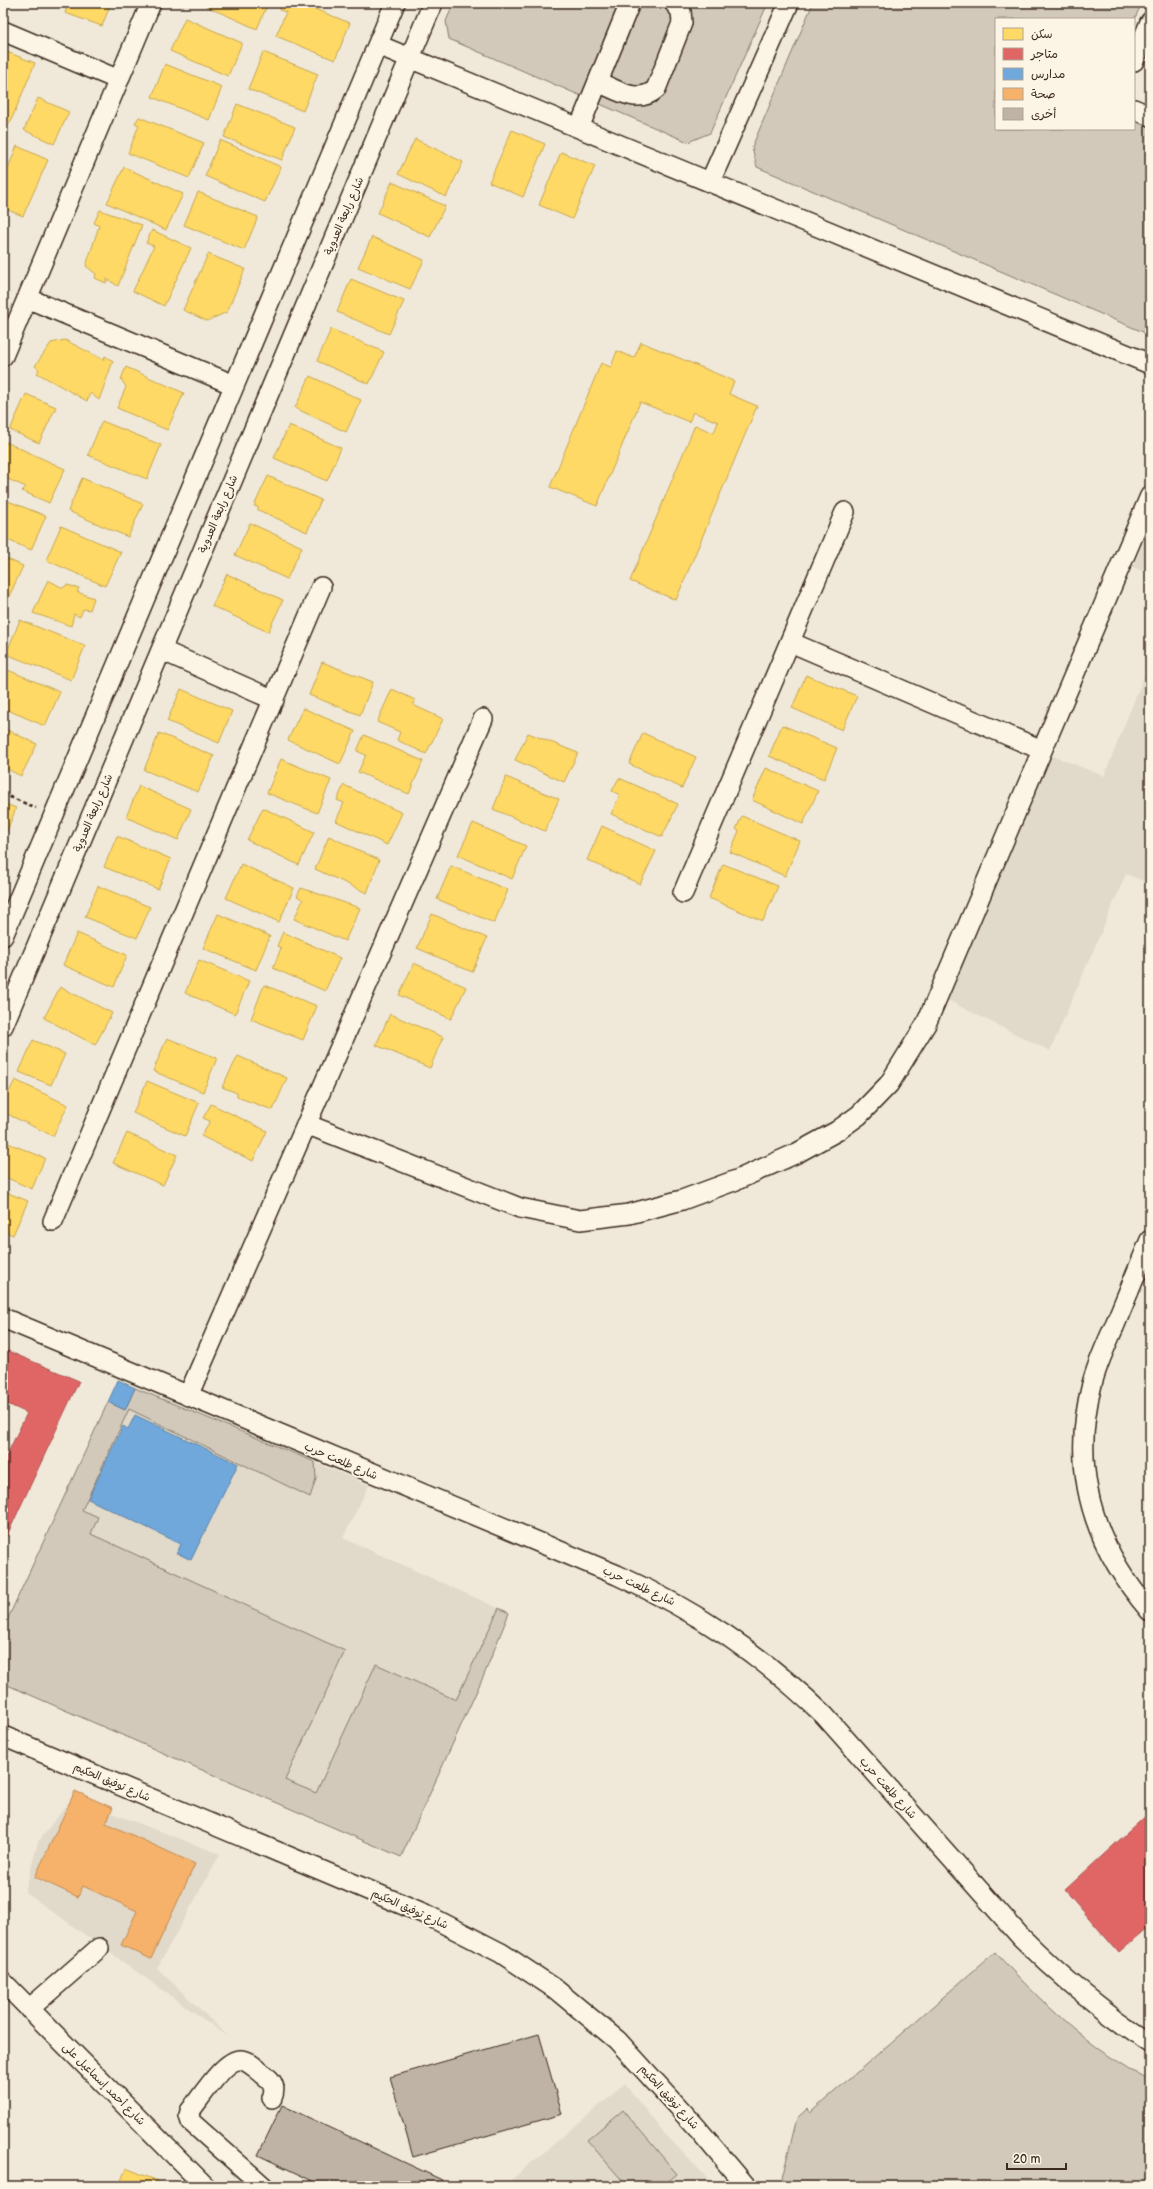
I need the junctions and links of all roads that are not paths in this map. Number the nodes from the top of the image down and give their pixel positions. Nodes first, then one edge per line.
1 (150, 3) edge
2 (395, 3) edge
3 (433, 3) edge
4 (630, 3) edge
5 (674, 3) edge
6 (789, 3) edge
7 (1150, 22) edge
8 (3, 31) edge
9 (378, 45) junction
10 (410, 58) junction
11 (1135, 59) edge
12 (119, 80) junction
13 (598, 82) junction
14 (1135, 109) edge
15 (1150, 116) edge
16 (579, 128) junction
17 (710, 182) junction
18 (27, 298) junction
19 (3, 356) edge
20 (1150, 364) edge
21 (234, 385) junction
22 (1150, 496) edge
23 (845, 512) dead end
24 (321, 587) dead end
25 (790, 642) junction
26 (161, 650) junction
27 (274, 700) junction
28 (483, 719) dead end
29 (1042, 750) junction
30 (683, 893) dead end
31 (3, 936) edge
32 (3, 1026) edge
33 (306, 1124) junction
34 (53, 1221) dead end
35 (1150, 1240) edge
36 (3, 1318) edge
37 (188, 1396) junction
38 (1150, 1611) edge
39 (3, 1736) edge
40 (99, 1948) dead end
41 (3, 1982) edge
42 (30, 2009) junction
43 (1150, 2043) edge
44 (272, 2098) dead end
45 (204, 2186) edge
46 (263, 2186) edge
47 (746, 2186) edge

1 - 12 street
2 - 9 street
3 - 10 street, شارع رابعة العدوية
4 - 13 street
5 - 13 street
6 - 17 street
7 - 11 street
8 - 12 street
9 - 10 street
9 - 21 street
10 - 16 street
10 - 26 street, شارع رابعة العدوية
12 - 18 street
13 - 16 street
14 - 15 street
16 - 17 street
17 - 20 street
18 - 19 street
18 - 21 street
21 - 31 street
22 - 29 street
23 - 25 street
24 - 27 street
25 - 29 street
25 - 30 street
26 - 27 street
26 - 32 street, شارع رابعة العدوية
27 - 34 street
28 - 33 street
29 - 33 street
33 - 37 street
35 - 38 street
36 - 37 street, شارع طلعت حرب
37 - 43 street, شارع طلعت حرب
39 - 47 street, شارع توفيق الحكيم
40 - 42 street
41 - 42 street, شارع أحمد إسماعيل على
42 - 45 street, شارع أحمد إسماعيل على
44 - 46 street

